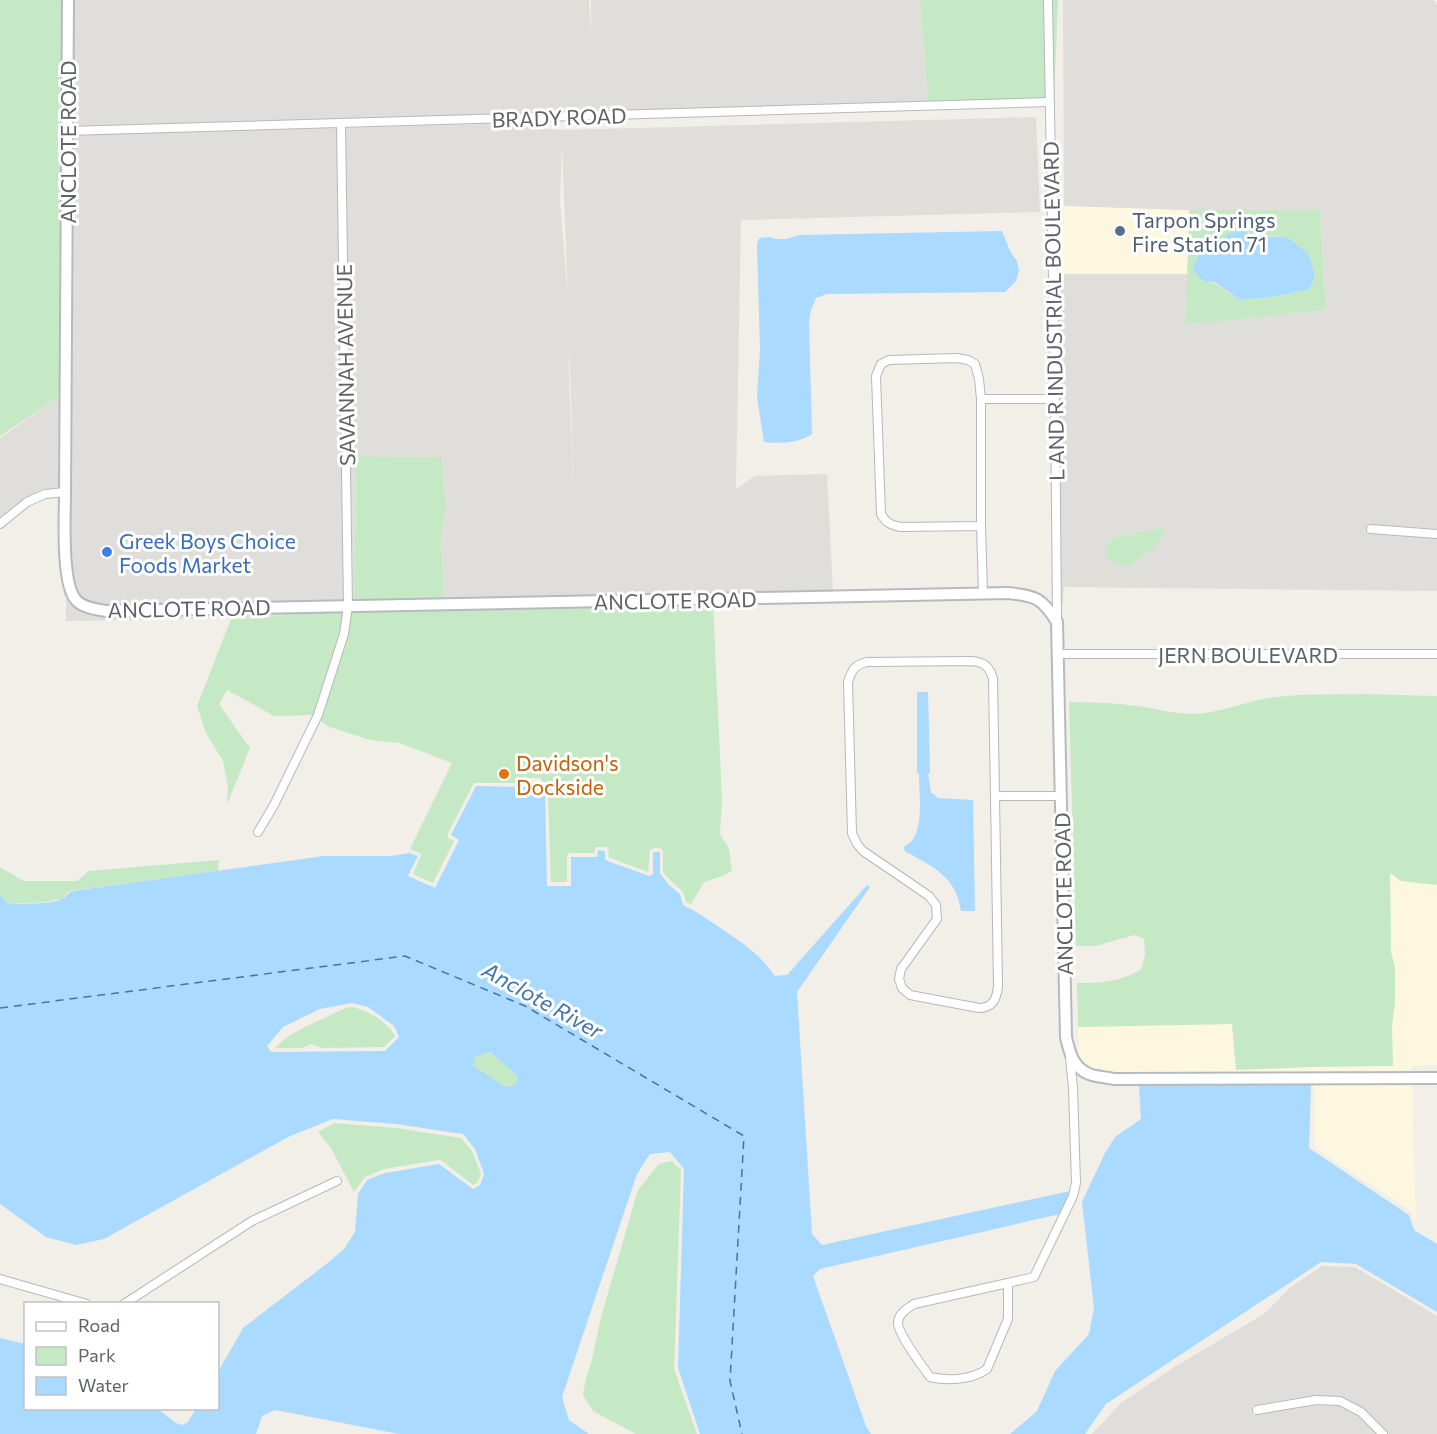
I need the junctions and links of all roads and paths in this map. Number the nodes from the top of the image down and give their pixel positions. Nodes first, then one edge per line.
1 (68, 0) edge
2 (1048, 0) edge
3 (1050, 102) junction
4 (341, 123) junction
5 (68, 130) junction
6 (981, 399) junction
7 (1055, 399) junction
8 (65, 492) junction
9 (0, 524) edge
10 (981, 526) junction
11 (1371, 529) dead end
12 (1437, 534) edge
13 (983, 593) junction
14 (348, 606) junction
15 (1057, 622) junction
16 (1059, 654) junction
17 (1437, 654) edge
18 (995, 796) junction
19 (1061, 796) junction
20 (258, 832) dead end
21 (1070, 1053) junction
22 (1437, 1078) edge
23 (336, 1181) dead end
24 (0, 1279) edge
25 (1008, 1283) junction
26 (80, 1302) edge
27 (129, 1302) edge
28 (1257, 1410) dead end
29 (1383, 1434) edge

1 - 5 street, ANCLOTE ROAD
2 - 3 street, L AND R INDUSTRIAL BOULEVARD
3 - 4 street, BRADY ROAD
3 - 7 street, L AND R INDUSTRIAL BOULEVARD
4 - 5 street, BRADY ROAD
4 - 14 street, SAVANNAH AVENUE
5 - 8 street, ANCLOTE ROAD
6 - 7 street
6 - 10 street
6 - 10 street
7 - 15 street, L AND R INDUSTRIAL BOULEVARD
8 - 9 street
8 - 14 street, ANCLOTE ROAD
10 - 13 street
11 - 12 street
13 - 14 street, ANCLOTE ROAD
13 - 15 street, ANCLOTE ROAD
14 - 20 street, SAVANNAH AVENUE
15 - 16 street, ANCLOTE ROAD
16 - 17 street, JERN BOULEVARD
16 - 19 street, ANCLOTE ROAD
18 - 18 street
18 - 19 street
19 - 21 street, ANCLOTE ROAD
21 - 22 street
21 - 25 street
23 - 27 street
24 - 26 street
25 - 25 street
28 - 29 street

